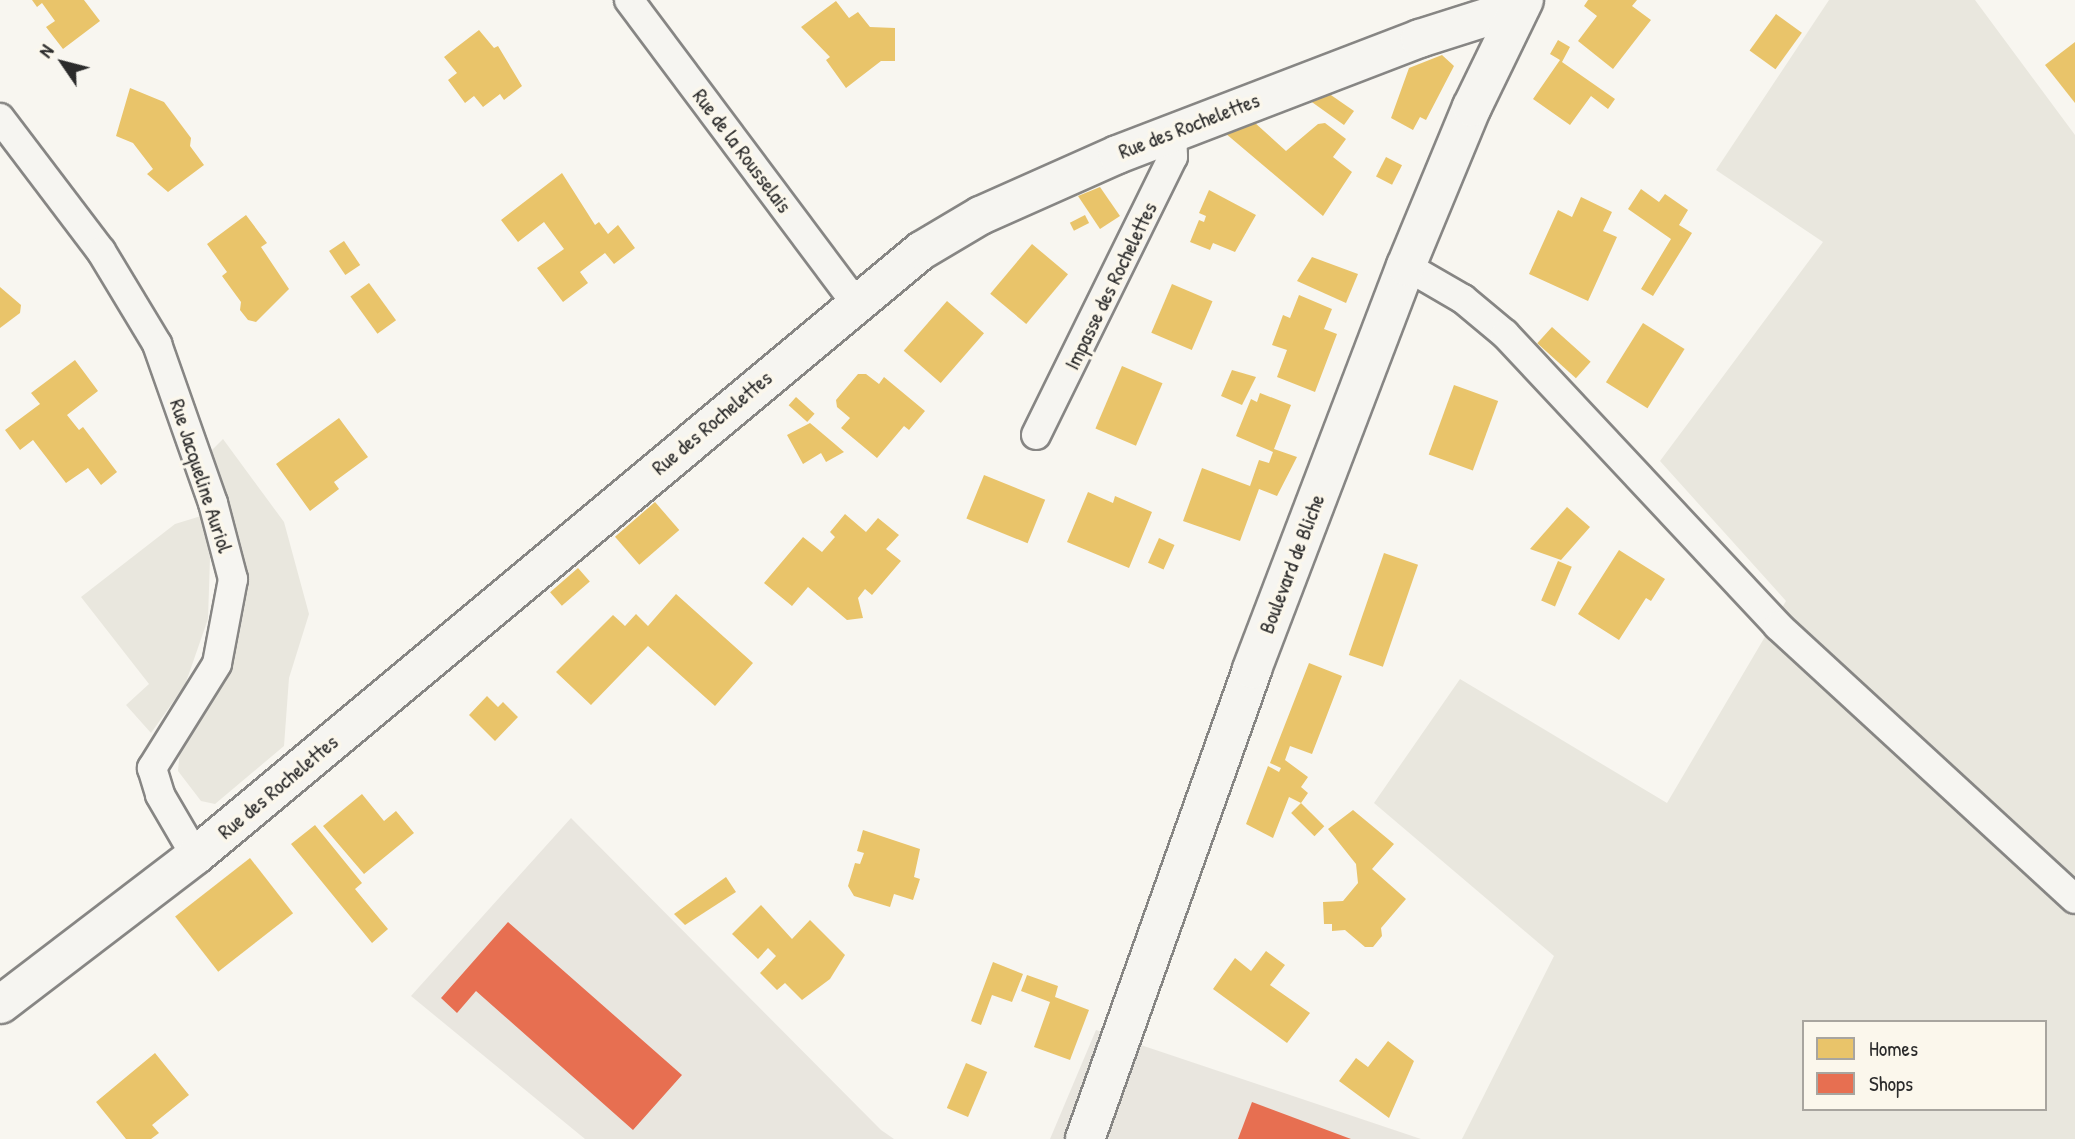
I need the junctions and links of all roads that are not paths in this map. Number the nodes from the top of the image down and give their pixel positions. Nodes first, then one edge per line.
1 (629, 0) edge
2 (1522, 3) edge
3 (0, 118) edge
4 (1172, 134) junction
5 (1406, 266) junction
6 (855, 302) junction
7 (1036, 435) dead end
8 (195, 856) junction
9 (2075, 899) edge
10 (0, 1004) edge
11 (1086, 1139) edge

1 - 6 street, Rue de la Rousselais
2 - 4 street, Rue des Rochelettes
2 - 5 main road, Boulevard de Bliche
3 - 8 street, Rue Jacqueline Auriol
4 - 6 street, Rue des Rochelettes
4 - 7 street, Impasse des Rochelettes
5 - 9 street
5 - 11 main road, Boulevard de Bliche
6 - 8 street, Rue des Rochelettes
8 - 10 street, Rue des Rochelettes

